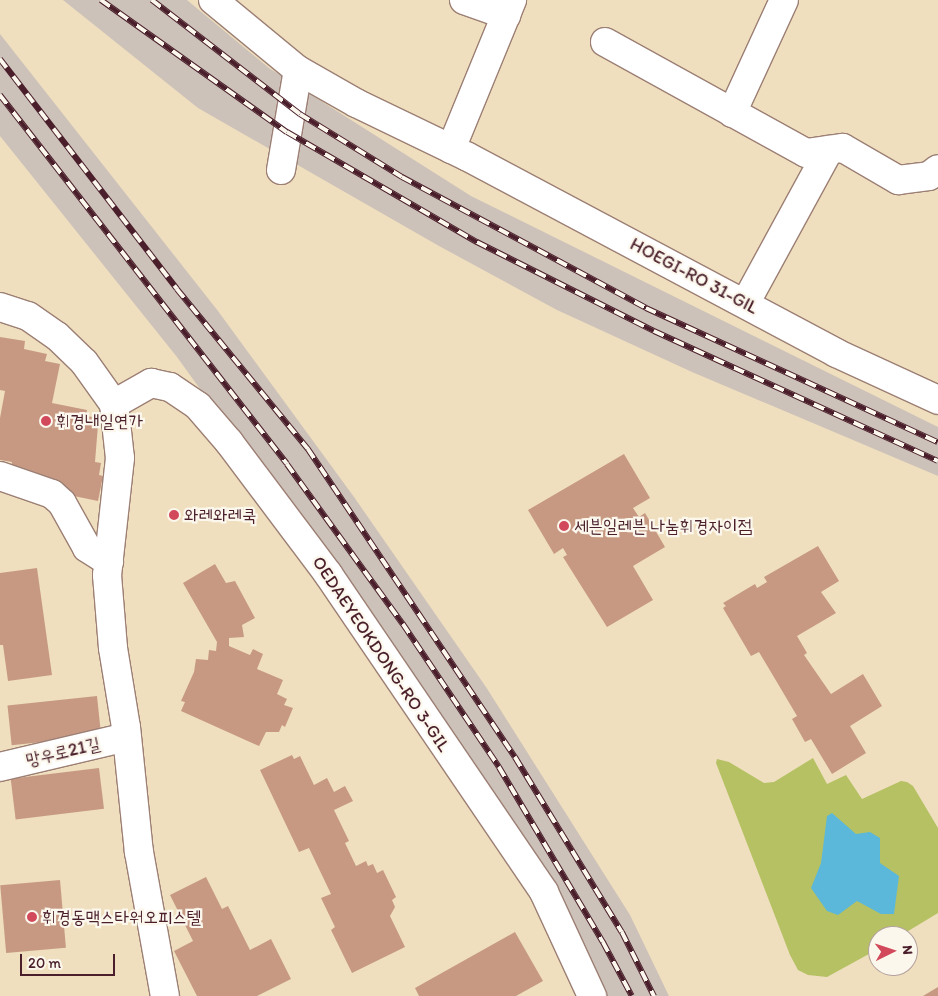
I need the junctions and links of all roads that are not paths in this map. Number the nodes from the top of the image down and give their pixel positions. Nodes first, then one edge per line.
1 (213, 0) edge
2 (464, 0) edge
3 (784, 0) edge
4 (509, 7) edge
5 (605, 42) dead end
6 (298, 70) junction
7 (732, 113) junction
8 (451, 149) junction
9 (828, 150) junction
10 (938, 169) edge
11 (281, 170) dead end
12 (746, 302) junction
13 (0, 307) edge
14 (938, 400) edge
15 (114, 404) junction
16 (0, 476) edge
17 (109, 562) junction
18 (127, 737) junction
19 (0, 767) edge
20 (165, 996) edge
21 (592, 996) edge

1 - 6 street, HOEGI-RO 31-GIL
2 - 4 street
3 - 7 street
4 - 8 street
5 - 7 street
6 - 8 street, HOEGI-RO 31-GIL
6 - 11 street
7 - 9 street
8 - 12 street, HOEGI-RO 31-GIL
9 - 10 street
9 - 12 street
12 - 14 street, HOEGI-RO 31-GIL
13 - 15 street
15 - 17 street
15 - 21 street, OEDAEYEOKDONG-RO 3-GIL
16 - 17 street
17 - 18 street
18 - 19 street, 망우로21길
18 - 20 street

